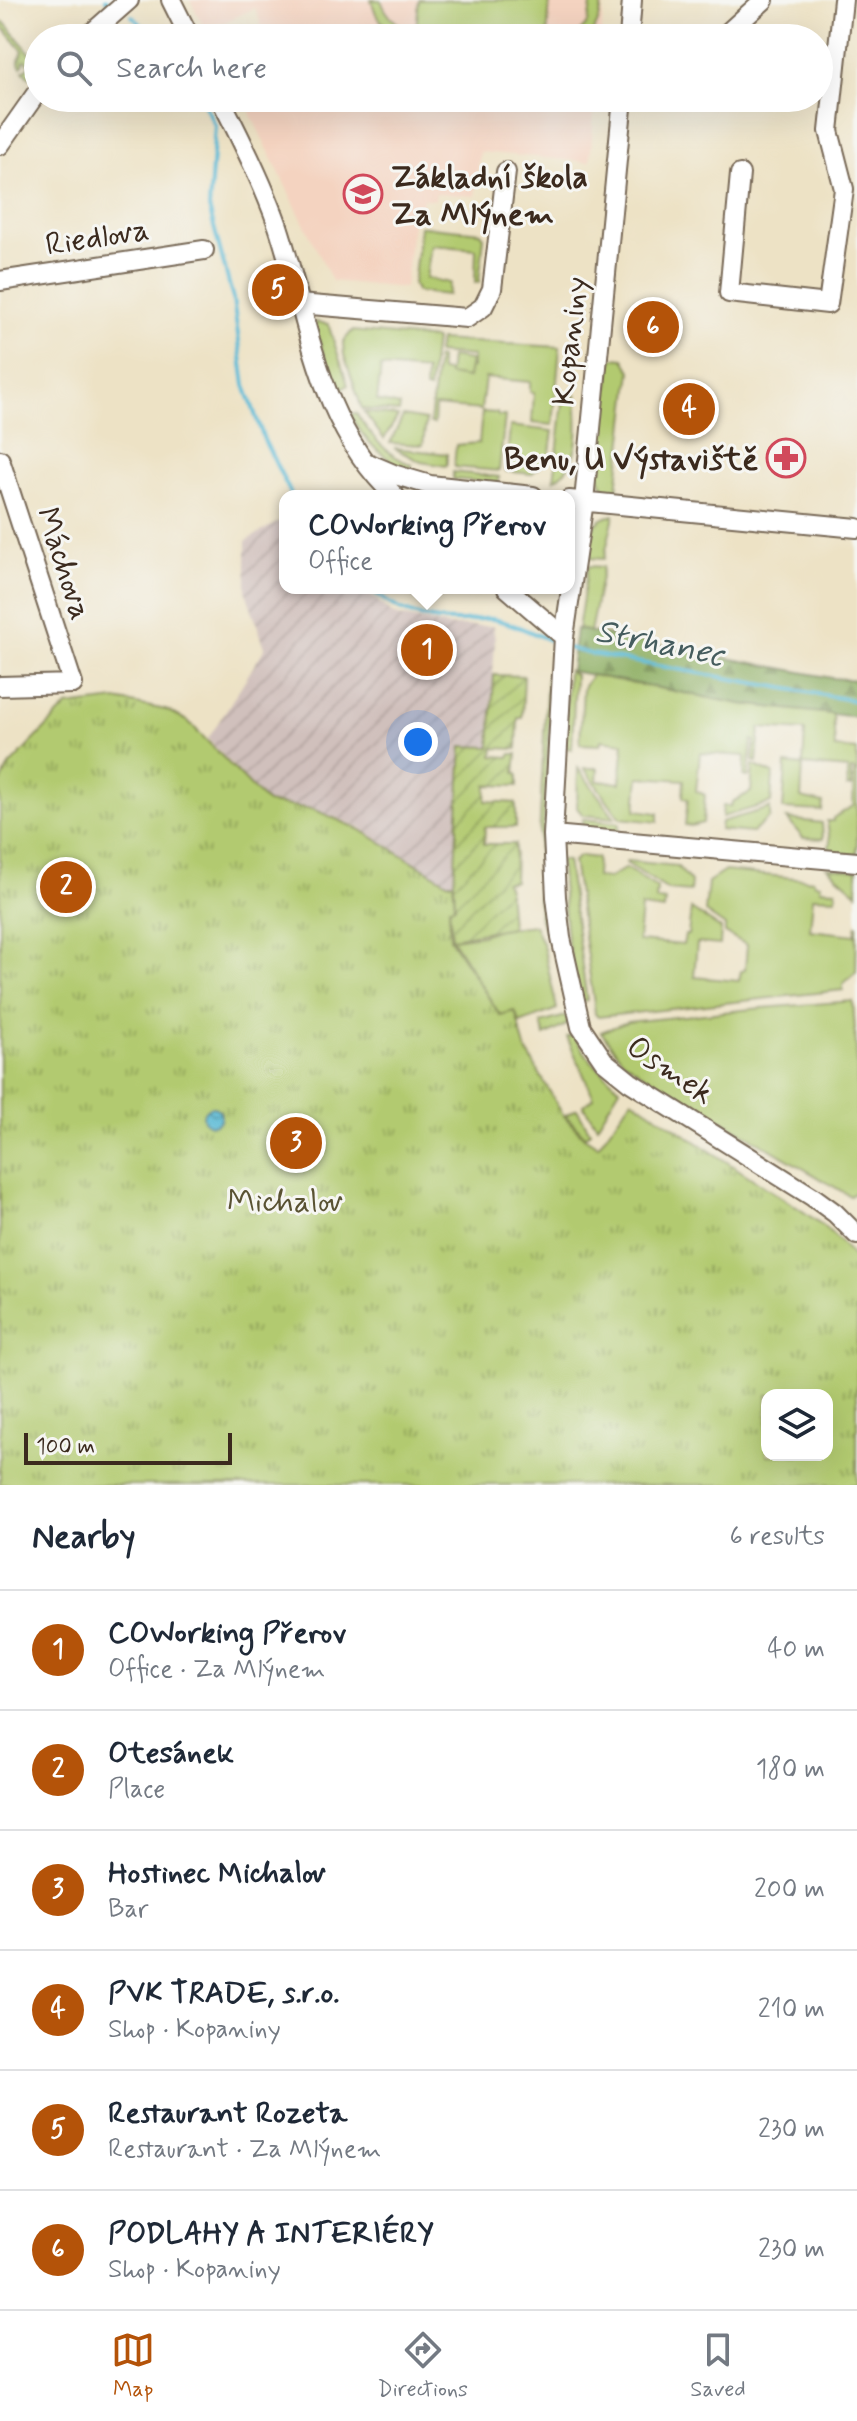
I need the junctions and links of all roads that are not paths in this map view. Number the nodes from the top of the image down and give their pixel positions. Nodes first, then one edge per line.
1 (129, 0) edge
2 (171, 0) edge
3 (632, 0) edge
4 (764, 0) edge
5 (843, 0) edge
6 (102, 24) edge
7 (183, 24) edge
8 (630, 24) edge
9 (737, 24) edge
10 (833, 94) edge
11 (24, 111) edge
12 (226, 112) edge
13 (621, 112) edge
14 (831, 112) edge
15 (0, 145) edge
16 (506, 172) dead end
17 (740, 174) dead end
18 (850, 189) edge
19 (204, 250) dead end
20 (0, 281) edge
21 (299, 304) junction
22 (0, 460) edge
23 (365, 462) junction
24 (390, 490) edge
25 (477, 490) edge
26 (576, 500) edge
27 (857, 528) edge
28 (514, 594) edge
29 (568, 594) edge
30 (564, 637) junction
31 (0, 686) edge
32 (553, 835) junction
33 (857, 862) edge
34 (855, 1228) edge

1 - 6 street
2 - 7 street
3 - 8 street
4 - 9 street
5 - 10 street
11 - 15 street
12 - 21 street
13 - 26 street, Kopaniny
14 - 18 street
16 - 21 street
17 - 18 street
19 - 20 street, Riedlova
21 - 23 street
22 - 31 street, Máchova
23 - 24 street
23 - 25 street
26 - 27 street
28 - 30 street
29 - 30 street, Kopaniny
30 - 32 street, Osmek
32 - 33 street
32 - 34 street, Osmek

